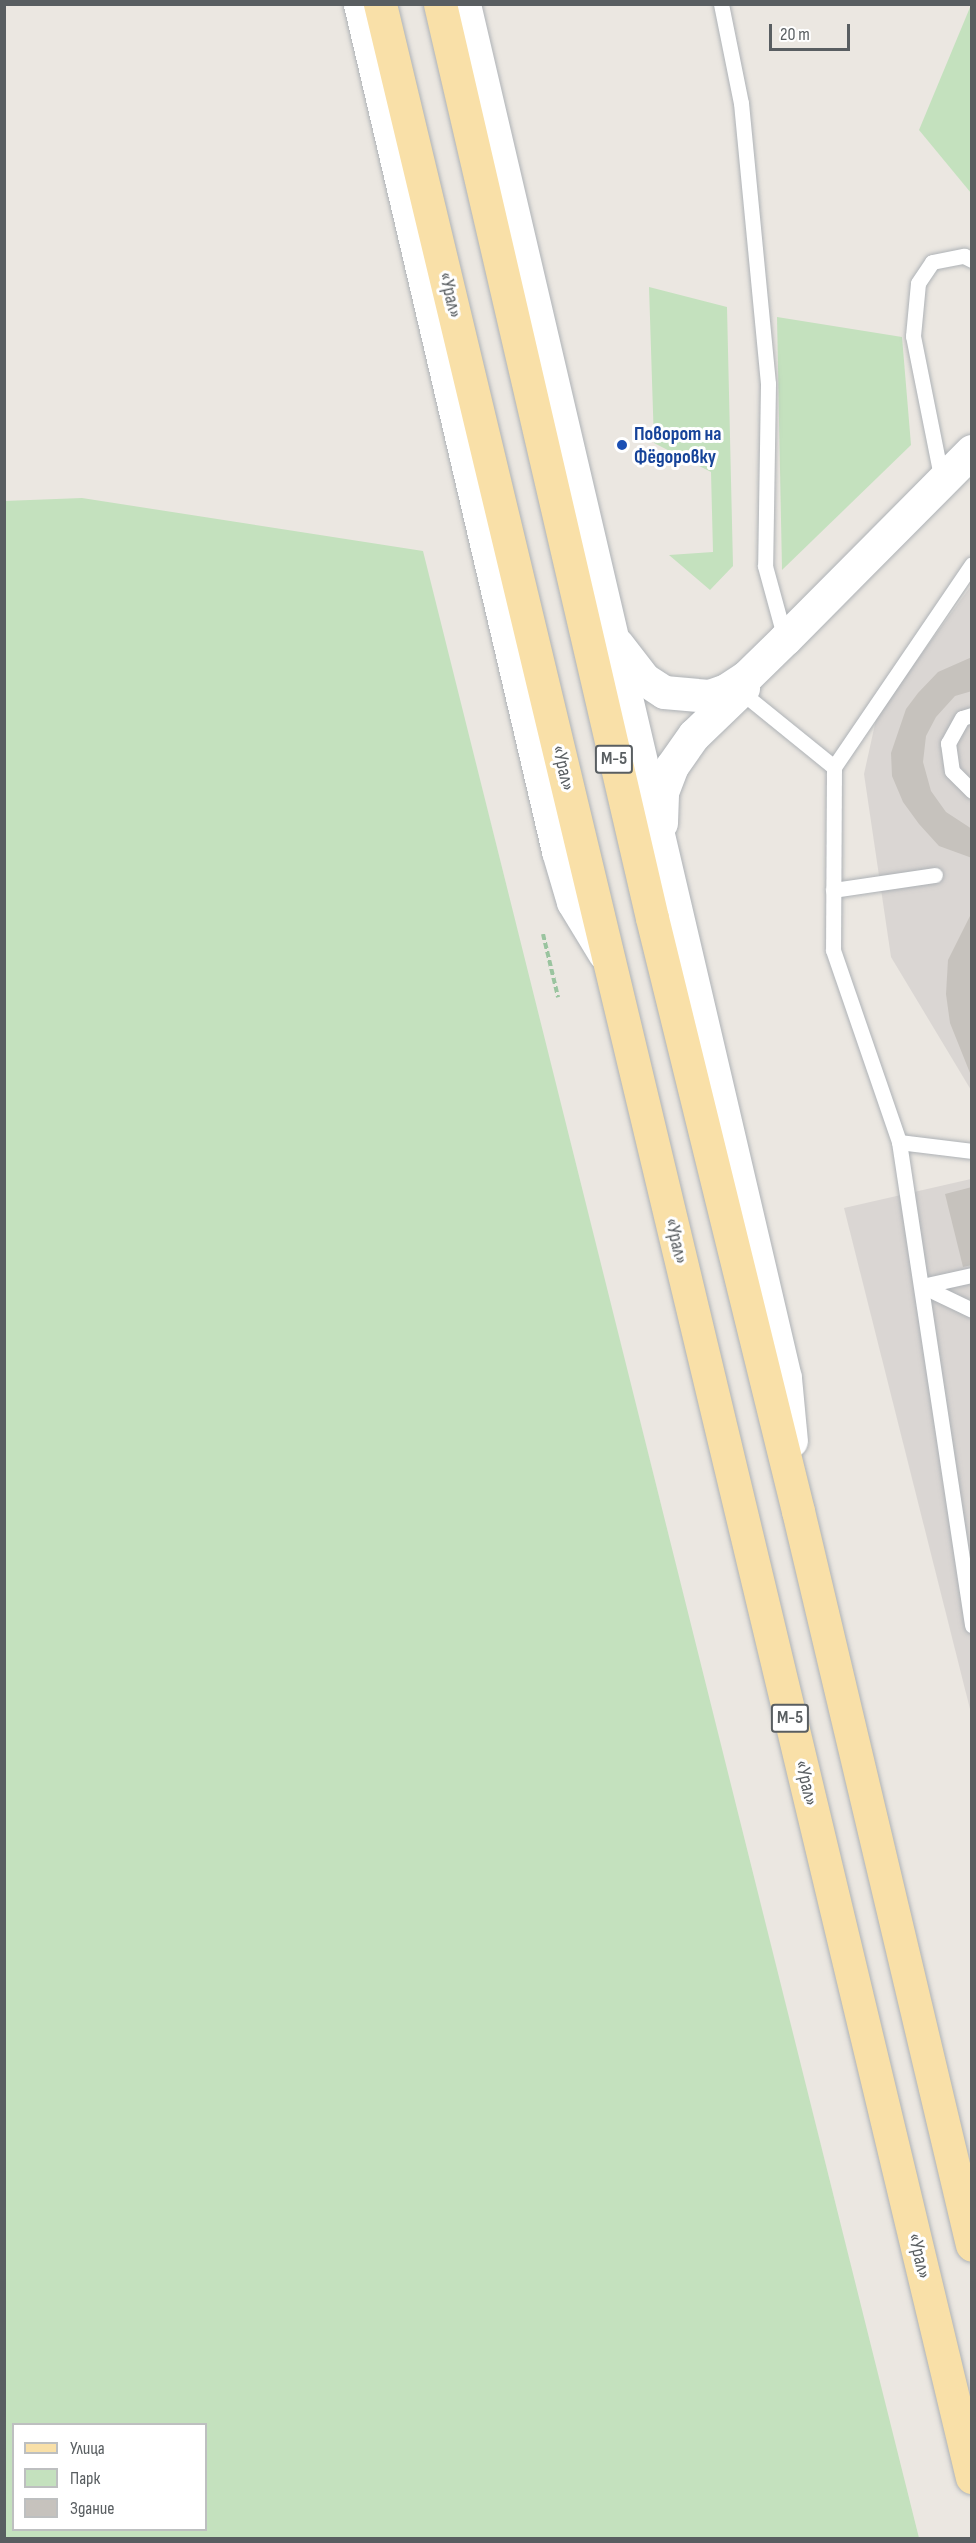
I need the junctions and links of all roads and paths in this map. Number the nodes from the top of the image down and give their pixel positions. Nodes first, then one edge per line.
1 (360, 4) edge
2 (380, 4) edge
3 (440, 4) edge
4 (464, 4) edge
5 (721, 4) edge
6 (972, 261) edge
7 (972, 451) edge
8 (942, 481) junction
9 (972, 564) edge
10 (611, 634) junction
11 (785, 639) junction
12 (740, 691) junction
13 (972, 715) edge
14 (834, 767) junction
15 (972, 791) edge
16 (935, 875) dead end
17 (667, 880) junction
18 (833, 890) junction
19 (543, 934) dead end
20 (609, 960) junction
21 (558, 997) dead end
22 (899, 1142) junction
23 (972, 1151) edge
24 (972, 1275) edge
25 (922, 1286) junction
26 (972, 1310) edge
27 (798, 1511) junction
28 (972, 1626) edge
29 (972, 2245) edge
30 (972, 2477) edge

1 - 20 street
2 - 20 main road, «Урал» / М-5
3 - 27 main road, М-5
4 - 10 street
5 - 11 lane
6 - 8 lane
7 - 8 street
8 - 11 street
9 - 14 lane
10 - 11 street
10 - 17 street
11 - 12 street
12 - 14 lane
12 - 17 street
13 - 15 lane
14 - 18 lane
16 - 18 lane
17 - 27 street
18 - 22 lane
19 - 21 path
20 - 30 main road, «Урал» / М-5
22 - 23 lane
22 - 25 lane
24 - 25 lane
25 - 26 lane
25 - 28 lane
27 - 29 main road, М-5

